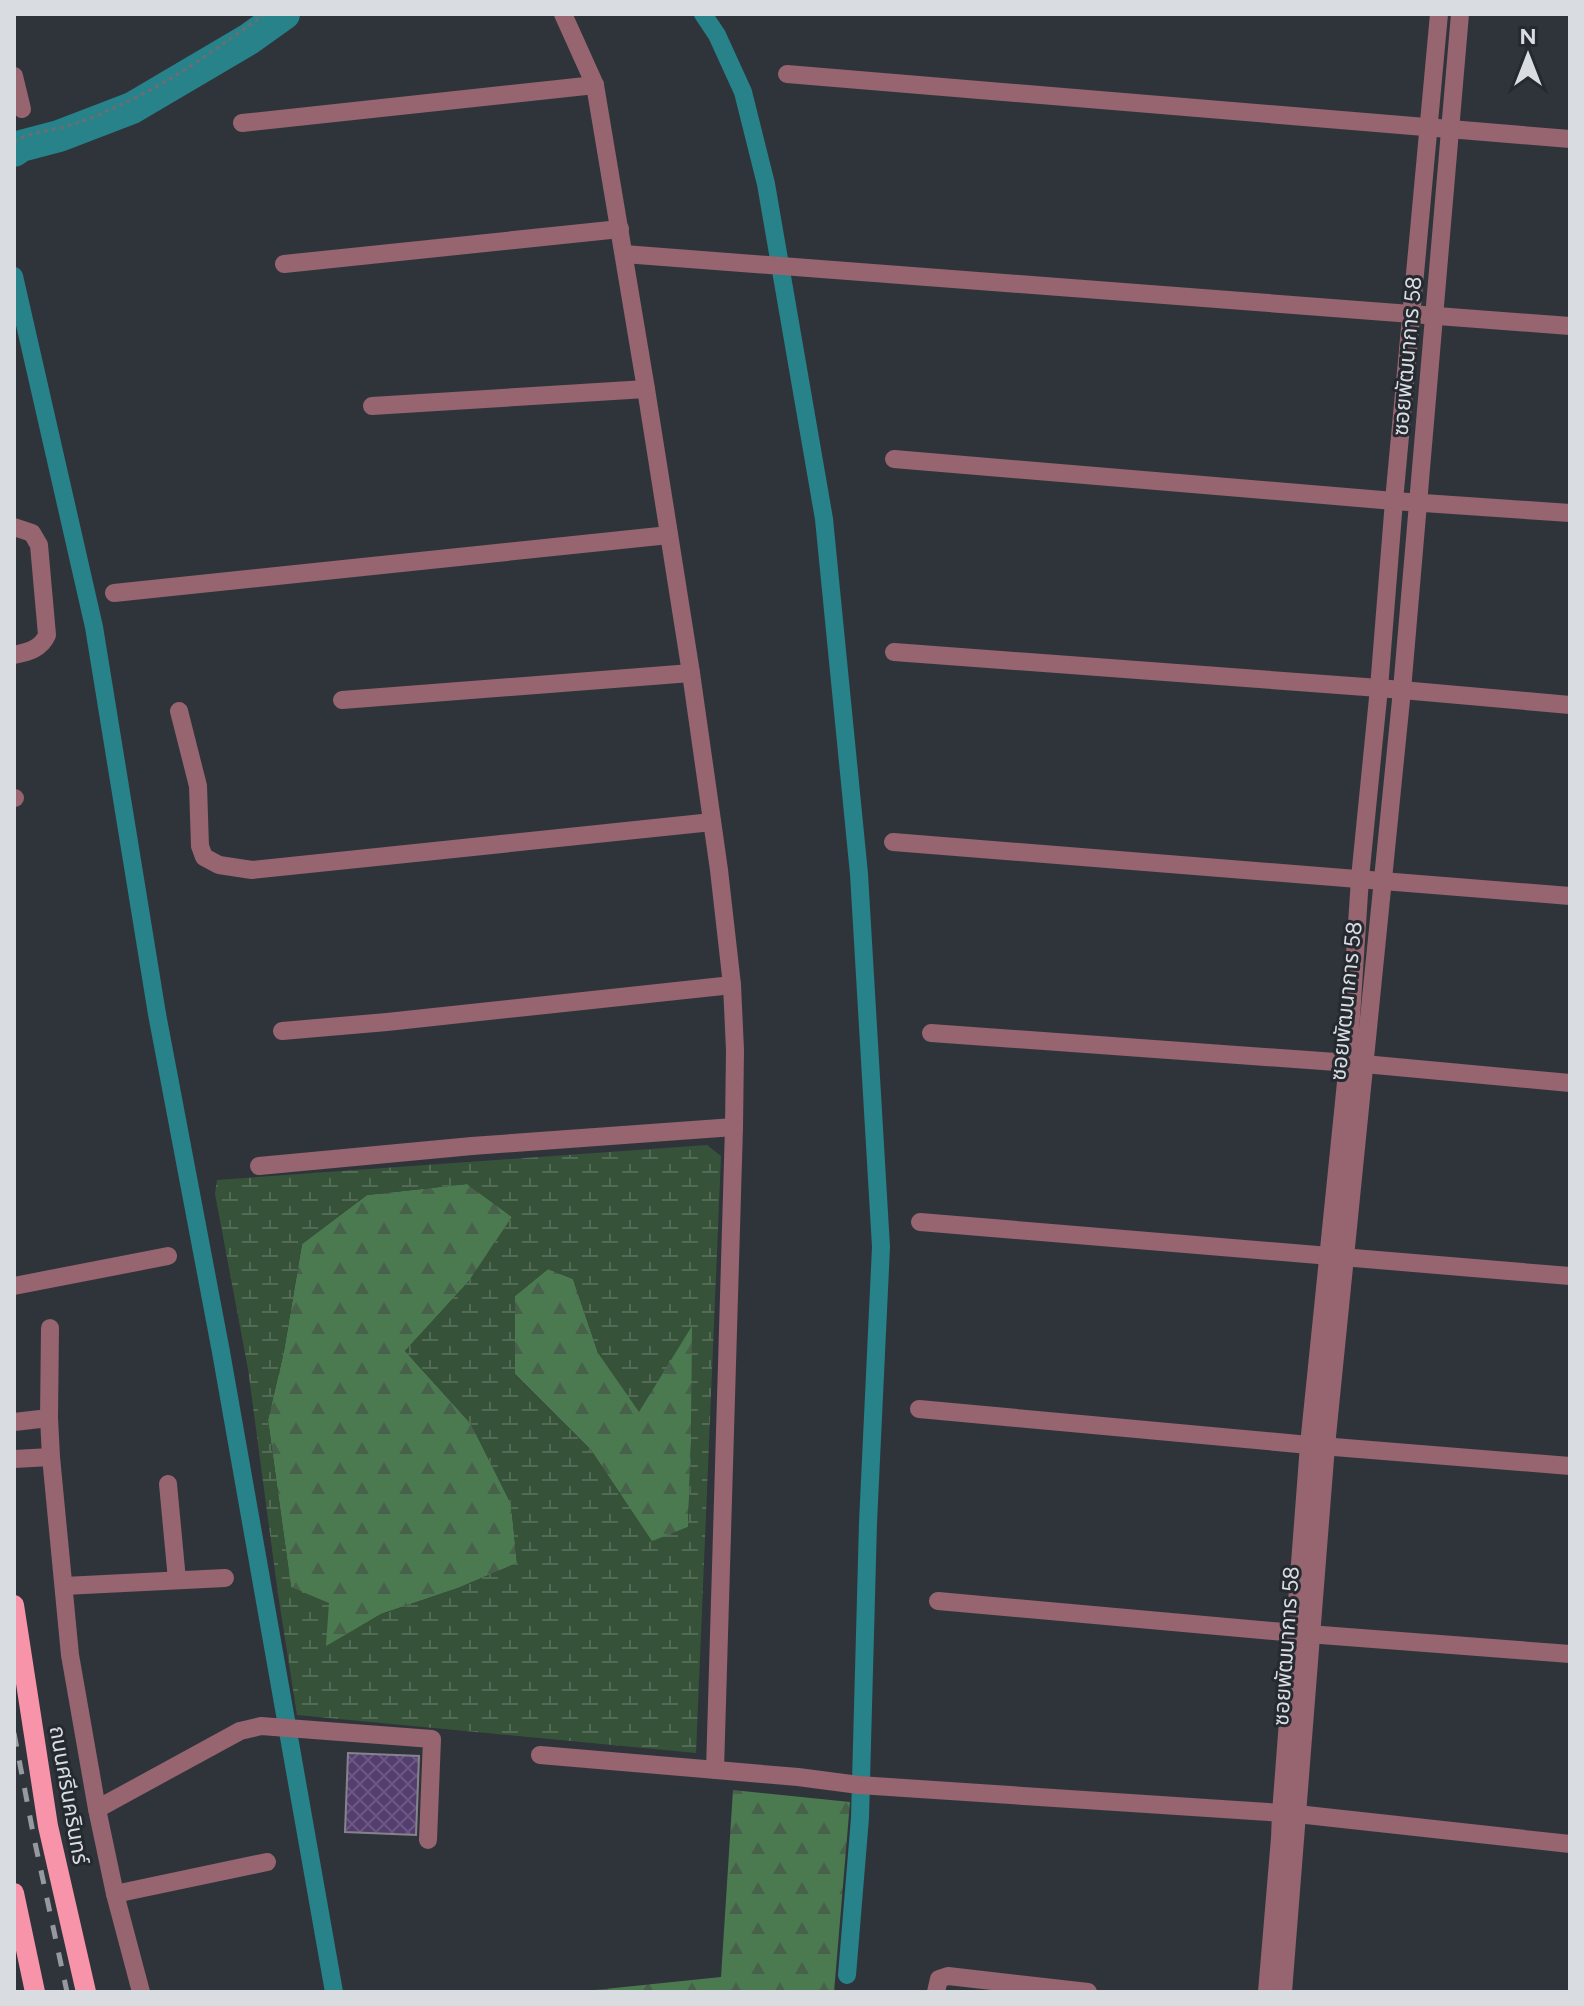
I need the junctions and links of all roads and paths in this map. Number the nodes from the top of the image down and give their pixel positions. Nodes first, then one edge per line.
1 (265, 14) edge
2 (563, 14) edge
3 (1439, 14) edge
4 (1460, 14) edge
5 (787, 74) dead end
6 (14, 76) edge
7 (595, 85) junction
8 (22, 109) dead end
9 (242, 123) dead end
10 (1428, 127) junction
11 (1449, 128) junction
12 (1570, 139) edge
13 (14, 142) edge
14 (620, 229) junction
15 (624, 254) junction
16 (284, 264) dead end
17 (1411, 314) junction
18 (1434, 316) junction
19 (1570, 326) edge
20 (646, 389) junction
21 (372, 406) dead end
22 (894, 459) dead end
23 (1394, 501) junction
24 (1419, 503) junction
25 (1570, 513) edge
26 (14, 527) edge
27 (669, 535) junction
28 (114, 593) dead end
29 (894, 652) dead end
30 (14, 655) edge
31 (691, 673) junction
32 (1379, 688) junction
33 (1402, 690) junction
34 (342, 700) dead end
35 (1570, 705) edge
36 (179, 711) dead end
37 (712, 822) junction
38 (893, 842) dead end
39 (1360, 878) junction
40 (1382, 880) junction
41 (1570, 896) edge
42 (732, 985) junction
43 (282, 1031) dead end
44 (931, 1033) dead end
45 (1356, 1064) junction
46 (1570, 1083) edge
47 (734, 1127) junction
48 (259, 1166) dead end
49 (920, 1222) dead end
50 (168, 1256) dead end
51 (1337, 1257) junction
52 (1570, 1276) edge
53 (14, 1286) edge
54 (50, 1328) dead end
55 (919, 1409) dead end
56 (49, 1418) junction
57 (14, 1422) edge
58 (1318, 1445) junction
59 (51, 1457) junction
60 (14, 1459) edge
61 (1570, 1466) edge
62 (168, 1484) dead end
63 (225, 1578) dead end
64 (177, 1580) junction
65 (64, 1586) junction
66 (938, 1601) dead end
67 (14, 1605) edge
68 (1303, 1634) junction
69 (1570, 1654) edge
70 (540, 1755) dead end
71 (715, 1770) junction
72 (97, 1809) junction
73 (1289, 1814) junction
74 (428, 1840) dead end
75 (1570, 1844) edge
76 (267, 1862) dead end
77 (14, 1893) edge
78 (115, 1894) junction
79 (35, 1992) edge
80 (86, 1992) edge
81 (141, 1992) edge
82 (936, 1992) edge
83 (1088, 1992) edge
84 (1267, 1992) edge
85 (1283, 1992) edge

1 - 13 path
2 - 7 street
3 - 10 street, ซอยพัฒนาการ 58
4 - 11 street, ซอยพัฒนาการ 58
5 - 10 street
6 - 8 street
7 - 9 street
7 - 14 street
10 - 11 street
10 - 17 street, ซอยพัฒนาการ 58
11 - 12 street
11 - 18 street, ซอยพัฒนาการ 58
14 - 15 street
14 - 16 street
15 - 17 street
15 - 20 street
17 - 18 street
17 - 23 street, ซอยพัฒนาการ 58
18 - 19 street
18 - 24 street, ซอยพัฒนาการ 58
20 - 21 street
20 - 27 street
22 - 23 street
23 - 24 street
23 - 32 street, ซอยพัฒนาการ 58
24 - 25 street
24 - 33 street, ซอยพัฒนาการ 58
26 - 30 street
27 - 28 street
27 - 31 street
29 - 32 street
31 - 34 street
31 - 37 street
32 - 33 street
32 - 39 street, ซอยพัฒนาการ 58
33 - 35 street
33 - 40 street, ซอยพัฒนาการ 58
36 - 37 street
37 - 42 street
38 - 39 street
39 - 40 street
39 - 45 street, ซอยพัฒนาการ 58
40 - 41 street
40 - 45 street, ซอยพัฒนาการ 58
42 - 43 street
42 - 47 street
44 - 45 street
45 - 46 street
45 - 51 street, ซอยพัฒนาการ 58
47 - 48 street
47 - 71 street
49 - 51 street
50 - 53 street
51 - 52 street
51 - 58 street, ซอยพัฒนาการ 58
54 - 56 street
55 - 58 street
56 - 57 street
56 - 59 street
58 - 61 street
58 - 68 street, ซอยพัฒนาการ 58
59 - 60 street
59 - 65 street
62 - 64 street
63 - 64 street
64 - 65 street
65 - 72 street
66 - 68 street
67 - 80 main road, ถนนศรีนครินทร์
68 - 69 street
68 - 73 street, ซอยพัฒนาการ 58
70 - 71 street
71 - 73 street
72 - 74 street
72 - 78 street
73 - 75 street
73 - 84 street, ซอยพัฒนาการ 58
73 - 85 street, ซอยพัฒนาการ 58
76 - 78 street
77 - 79 main road
78 - 81 street
82 - 83 street

